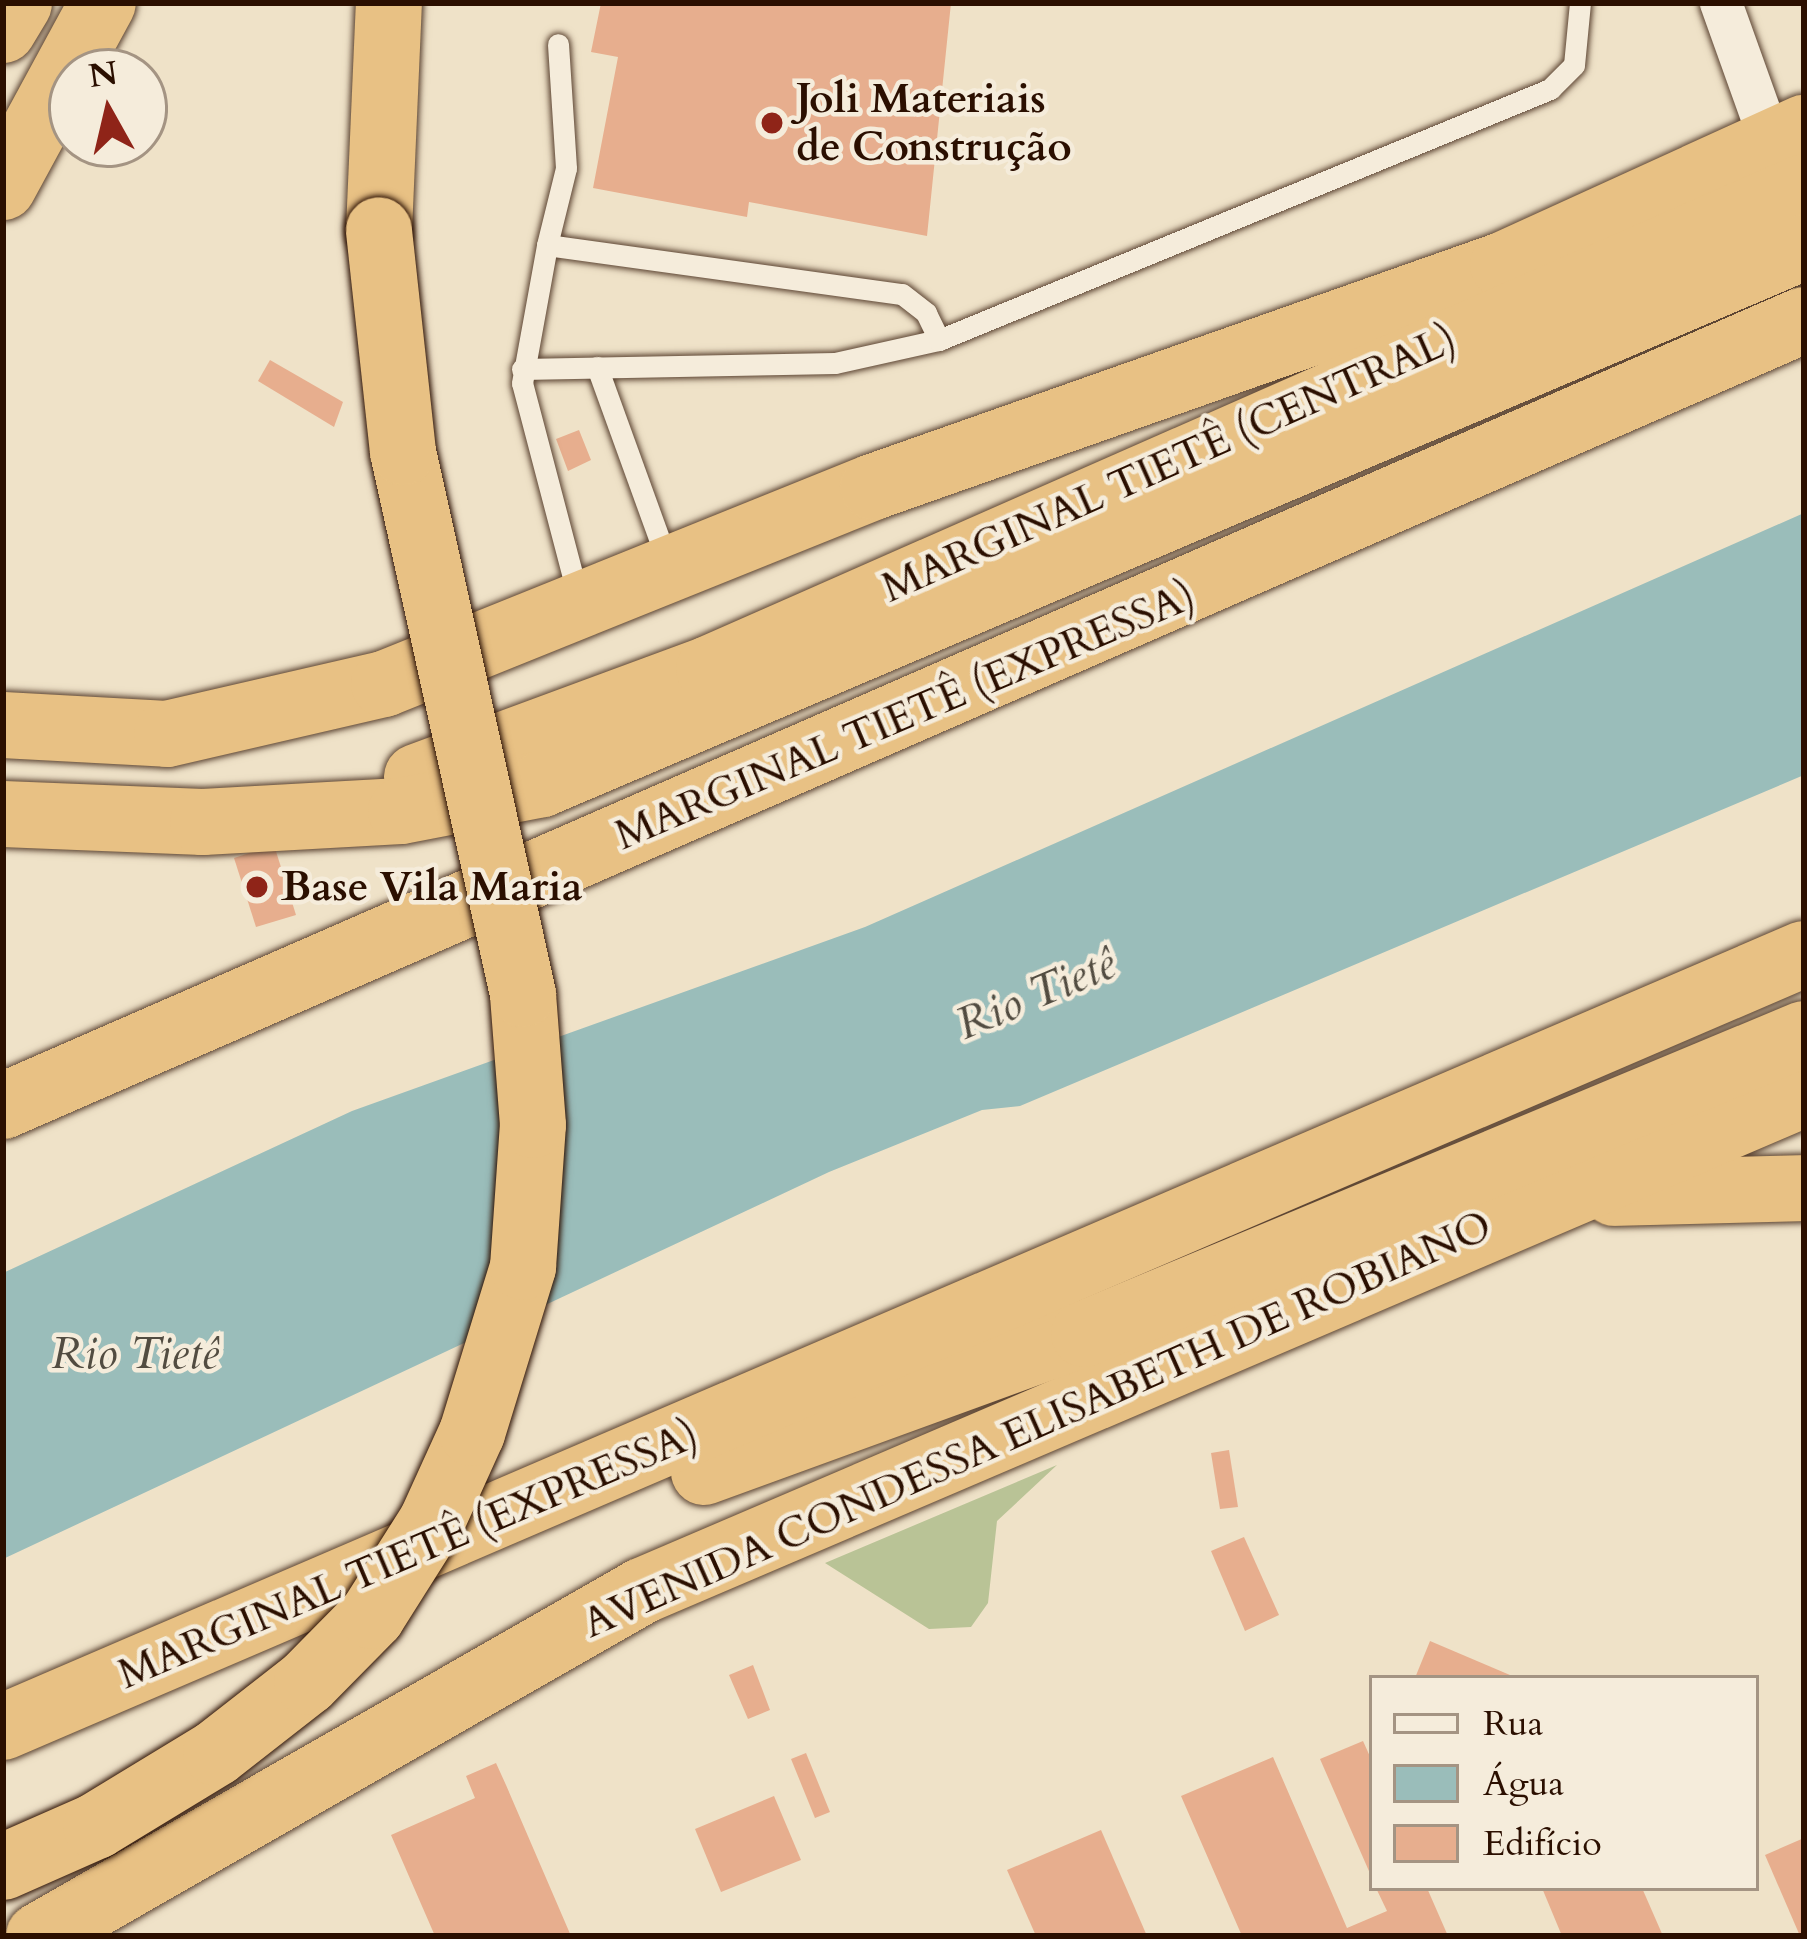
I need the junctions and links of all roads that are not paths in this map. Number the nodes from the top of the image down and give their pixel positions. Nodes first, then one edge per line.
1 (19, 3) edge
2 (103, 3) edge
3 (128, 3) edge
4 (389, 3) edge
5 (1580, 3) edge
6 (1721, 3) edge
7 (3, 30) edge
8 (558, 44) dead end
9 (83, 48) edge
10 (95, 48) edge
11 (48, 115) edge
12 (1793, 152) edge
13 (3, 187) edge
14 (547, 245) junction
15 (1804, 247) edge
16 (1523, 305) junction
17 (1804, 320) edge
18 (939, 340) junction
19 (598, 367) junction
20 (522, 369) junction
21 (670, 567) junction
22 (581, 607) junction
23 (3, 725) edge
24 (537, 760) junction
25 (3, 814) edge
26 (1797, 959) edge
27 (1804, 1034) edge
28 (1804, 1094) edge
29 (3, 1106) edge
30 (1804, 1187) edge
31 (1563, 1196) junction
32 (582, 1481) junction
33 (3, 1727) edge
34 (3, 1867) edge
35 (38, 1936) edge

1 - 7 highway
2 - 9 highway
3 - 10 highway
4 - 34 highway, bridge
5 - 18 lane
6 - 12 street
8 - 14 lane
11 - 13 highway
12 - 16 highway, MARGINAL TIETÊ (CENTRAL)
12 - 21 highway
14 - 18 lane
14 - 20 lane
15 - 24 highway, MARGINAL TIETÊ (CENTRAL)
16 - 21 highway
16 - 24 highway, MARGINAL TIETÊ (CENTRAL)
17 - 29 highway, MARGINAL TIETÊ (EXPRESSA)
18 - 19 lane
19 - 20 lane
19 - 21 lane
20 - 22 lane
21 - 22 highway
22 - 23 highway
24 - 25 highway
26 - 32 highway, MARGINAL TIETÊ (EXPRESSA)
27 - 32 highway
28 - 31 highway, AVENIDA CONDESSA ELISABETH DE ROBIANO
30 - 31 highway
31 - 35 highway, AVENIDA CONDESSA ELISABETH DE ROBIANO
32 - 33 highway, MARGINAL TIETÊ (EXPRESSA)

